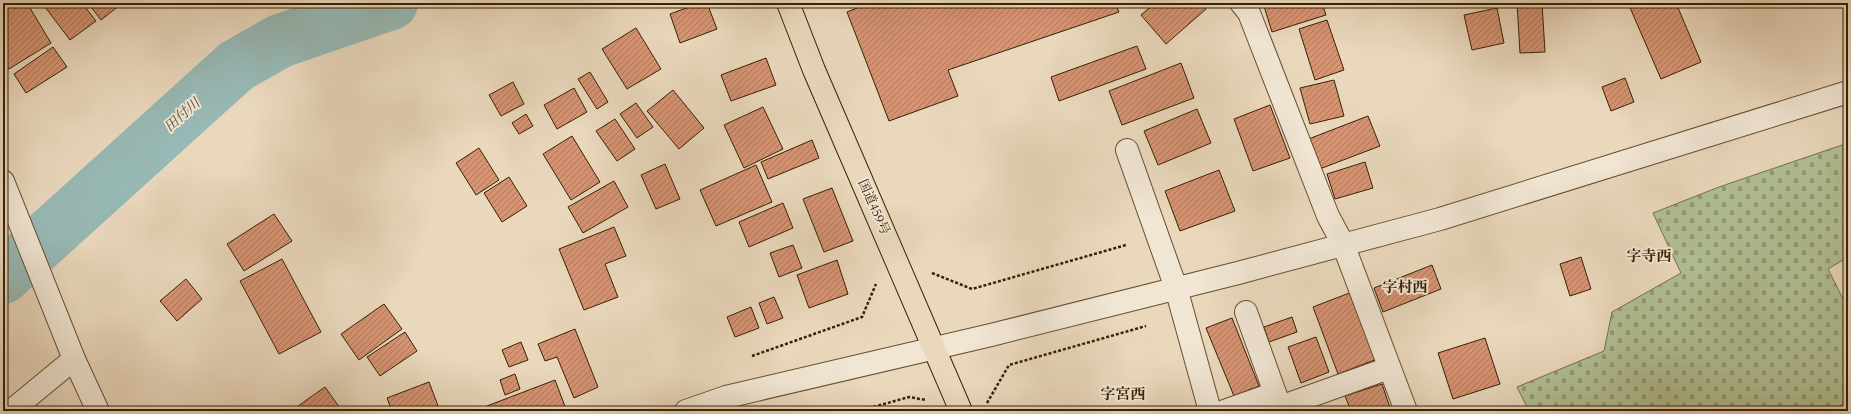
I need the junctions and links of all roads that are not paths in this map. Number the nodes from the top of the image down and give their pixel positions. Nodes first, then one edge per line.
1 (788, 3) edge
2 (1241, 3) edge
3 (1848, 92) edge
4 (1127, 150) dead end
5 (3, 182) edge
6 (1343, 244) junction
7 (1176, 288) junction
8 (1246, 312) dead end
9 (935, 347) junction
10 (74, 360) junction
11 (1389, 368) junction
12 (1275, 393) junction
13 (11, 411) edge
14 (98, 411) edge
15 (686, 411) edge
16 (961, 411) edge
17 (1210, 411) edge
18 (1224, 411) edge
19 (1406, 411) edge

1 - 9 highway, 国道459号
2 - 6 street
3 - 6 street
4 - 7 street
5 - 10 street
6 - 7 street
6 - 11 street
7 - 9 street
7 - 17 street
8 - 12 street
9 - 15 street
9 - 16 highway, 国道459号
10 - 13 street
10 - 14 street
11 - 12 street
11 - 19 street
12 - 18 street

